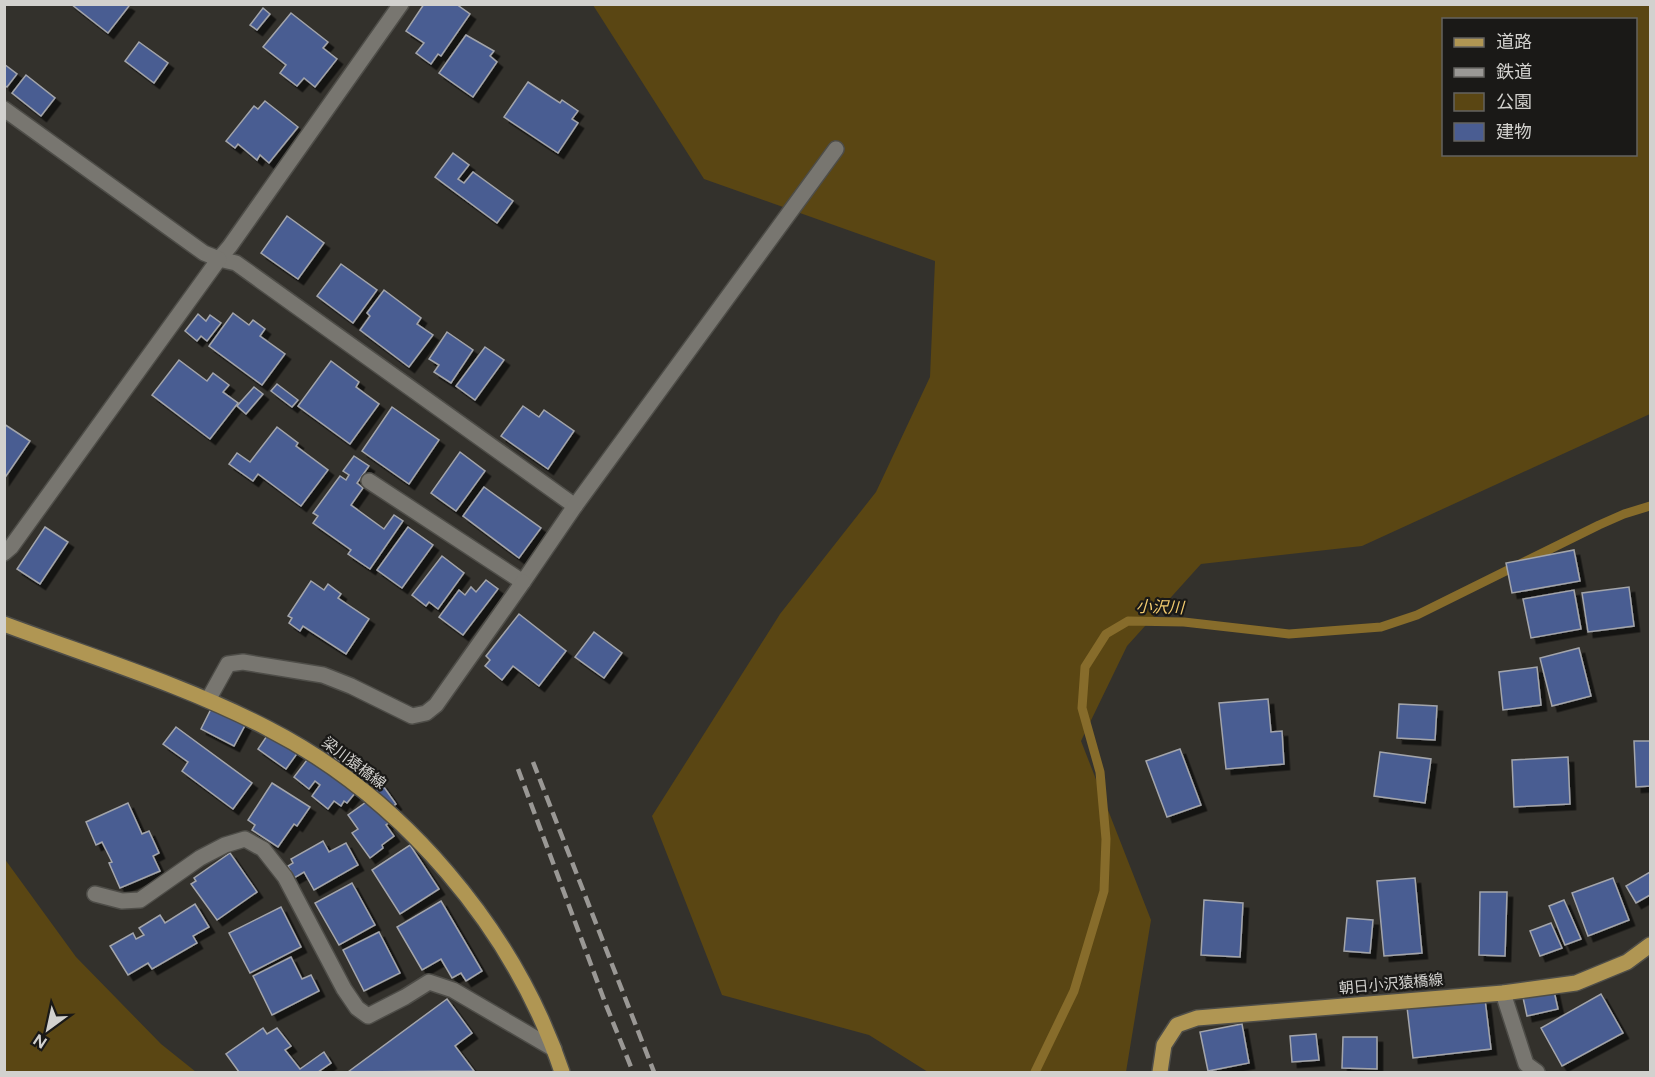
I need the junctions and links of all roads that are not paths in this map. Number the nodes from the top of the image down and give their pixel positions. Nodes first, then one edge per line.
1 (401, 4) edge
2 (4, 109) edge
3 (836, 149) dead end
4 (219, 259) junction
5 (369, 481) dead end
6 (575, 506) junction
7 (4, 553) edge
8 (522, 582) junction
9 (4, 624) edge
10 (208, 700) junction
11 (95, 894) dead end
12 (1650, 945) edge
13 (1503, 993) junction
14 (554, 1049) junction
15 (562, 1072) edge
16 (1160, 1072) edge
17 (1537, 1072) edge

1 - 4 street
2 - 4 street
3 - 6 street
4 - 6 street
4 - 7 street
5 - 8 street
6 - 8 street
8 - 10 street
9 - 10 main road, 梁川猿橋線
10 - 14 main road, 梁川猿橋線
11 - 14 street
12 - 13 main road, 朝日小沢猿橋線
13 - 16 main road, 朝日小沢猿橋線
13 - 17 street
14 - 15 main road, 梁川猿橋線

